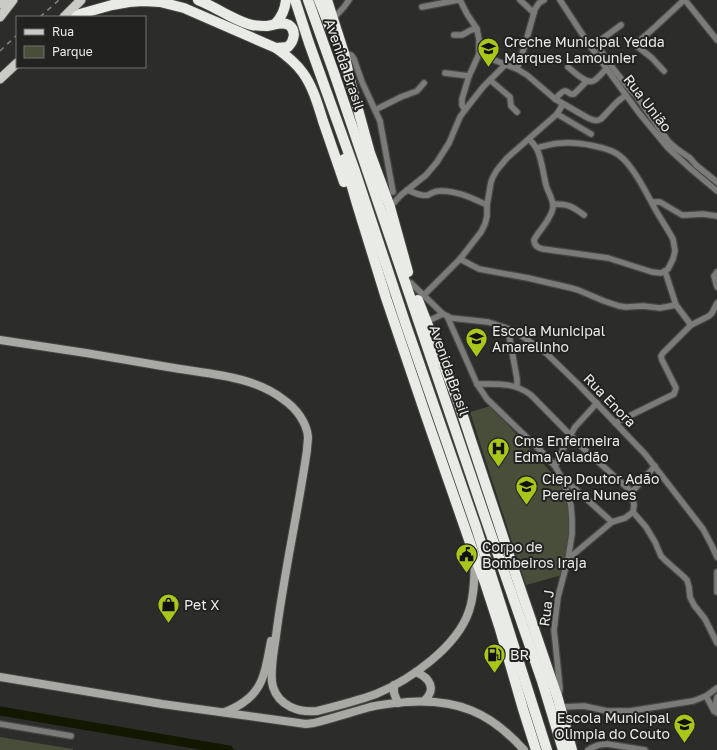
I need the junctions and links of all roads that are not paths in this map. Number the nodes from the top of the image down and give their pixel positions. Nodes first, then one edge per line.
1 (3, 0) edge
2 (13, 0) edge
3 (81, 0) edge
4 (176, 0) edge
5 (198, 0) edge
6 (286, 0) edge
7 (290, 0) edge
8 (295, 0) edge
9 (308, 0) edge
10 (319, 0) edge
11 (327, 0) edge
12 (349, 0) edge
13 (459, 0) edge
14 (520, 0) edge
15 (544, 0) edge
16 (560, 0) edge
17 (685, 0) edge
18 (127, 1) edge
19 (0, 4) edge
20 (422, 7) dead end
21 (184, 8) junction
22 (534, 13) junction
23 (65, 16) edge
24 (77, 16) edge
25 (0, 17) edge
26 (333, 19) junction
27 (275, 24) junction
28 (621, 25) dead end
29 (477, 29) junction
30 (454, 35) dead end
31 (717, 40) edge
32 (276, 48) junction
33 (344, 53) junction
34 (479, 54) junction
35 (506, 64) junction
36 (16, 65) edge
37 (568, 67) dead end
38 (517, 69) junction
39 (606, 69) junction
40 (333, 70) junction
41 (664, 71) dead end
42 (613, 72) junction
43 (445, 73) dead end
44 (469, 76) junction
45 (0, 79) edge
46 (490, 80) junction
47 (587, 81) junction
48 (362, 82) junction
49 (424, 83) dead end
50 (351, 84) junction
51 (626, 95) junction
52 (555, 99) junction
53 (564, 104) junction
54 (646, 109) junction
55 (375, 110) junction
56 (465, 110) junction
57 (517, 112) dead end
58 (639, 113) junction
59 (558, 114) junction
60 (654, 120) junction
61 (649, 125) junction
62 (591, 134) dead end
63 (529, 139) junction
64 (536, 148) junction
65 (370, 153) junction
66 (355, 171) junction
67 (717, 182) edge
68 (407, 190) junction
69 (388, 191) junction
70 (717, 191) edge
71 (401, 195) junction
72 (652, 202) junction
73 (553, 204) junction
74 (487, 205) junction
75 (390, 207) junction
76 (584, 215) dead end
77 (717, 216) edge
78 (369, 243) junction
79 (460, 259) junction
80 (666, 271) junction
81 (717, 272) edge
82 (380, 277) junction
83 (411, 283) junction
84 (717, 287) edge
85 (424, 295) junction
86 (717, 303) edge
87 (676, 305) junction
88 (445, 315) junction
89 (426, 322) junction
90 (692, 325) junction
91 (508, 329) junction
92 (0, 340) edge
93 (477, 384) junction
94 (517, 386) junction
95 (597, 403) junction
96 (615, 423) junction
97 (570, 435) junction
98 (436, 445) junction
99 (555, 466) junction
100 (655, 466) junction
101 (560, 475) junction
102 (632, 492) junction
103 (633, 512) junction
104 (612, 522) junction
105 (475, 557) junction
106 (717, 557) edge
107 (568, 559) junction
108 (717, 572) edge
109 (491, 575) junction
110 (717, 592) edge
111 (279, 613) junction
112 (717, 644) edge
113 (416, 672) junction
114 (0, 677) edge
115 (394, 685) junction
116 (717, 688) edge
117 (706, 696) junction
118 (717, 697) edge
119 (424, 701) junction
120 (398, 702) junction
121 (559, 703) junction
122 (224, 712) junction
123 (716, 712) edge
124 (0, 724) edge
125 (71, 736) dead end
126 (524, 750) edge
127 (536, 750) edge
128 (547, 750) edge
129 (563, 750) edge
130 (572, 750) edge
131 (588, 750) edge
132 (645, 750) edge

1 - 19 main road
2 - 25 main road
3 - 23 main road
4 - 21 highway
5 - 27 highway
6 - 27 highway
7 - 78 highway
8 - 66 highway, Avenida Brasil
9 - 40 highway, Avenida Brasil
10 - 50 highway, Avenida Brasil
11 - 26 highway, Avenida Brasil
12 - 26 street
13 - 20 street
13 - 29 street
14 - 22 street
15 - 22 street
16 - 39 street, Rua União
17 - 31 street
17 - 41 street
18 - 21 highway
18 - 24 highway
21 - 32 highway
22 - 38 street
26 - 33 highway, Avenida Brasil
27 - 32 highway
28 - 42 street
29 - 30 street
29 - 34 street
32 - 78 highway
33 - 48 street
33 - 50 highway, Avenida Brasil
34 - 35 street
34 - 44 street
35 - 38 street
35 - 46 street
36 - 45 main road
37 - 47 street
38 - 52 street
39 - 42 street, Rua União
39 - 47 street
40 - 65 highway
40 - 129 highway, Avenida Brasil
42 - 51 street, Rua União
42 - 54 street
43 - 44 street
44 - 56 street
46 - 56 street
46 - 57 street
47 - 52 street
48 - 50 street
48 - 55 street
49 - 55 street
50 - 65 highway, Avenida Brasil
51 - 53 street
51 - 58 street, Rua União
52 - 53 street
53 - 59 street
54 - 58 street
54 - 60 street
55 - 69 street
56 - 68 street
58 - 61 street, Rua União
59 - 62 street
59 - 63 street
60 - 61 street
60 - 67 street
61 - 70 street, Rua União
63 - 64 street
63 - 74 street
64 - 72 street
64 - 73 street
65 - 69 highway, Avenida Brasil
66 - 82 highway
66 - 109 highway, Avenida Brasil
68 - 71 street
68 - 74 street
69 - 71 street
69 - 75 highway, Avenida Brasil
71 - 75 street
72 - 77 street
72 - 80 street
73 - 76 street
73 - 80 street
74 - 79 street
75 - 83 highway, Avenida Brasil
78 - 82 highway
79 - 85 street
79 - 87 street
80 - 87 street
81 - 84 street
82 - 98 highway
83 - 85 street
83 - 89 highway, Avenida Brasil
85 - 88 street
86 - 90 street
87 - 90 street
88 - 89 street
88 - 91 street, Rua Enora
88 - 93 street, Rua J
89 - 121 highway, Avenida Brasil
90 - 96 street
91 - 94 street
91 - 95 street, Rua Enora
92 - 111 street
93 - 94 street
93 - 99 street, Rua J
94 - 97 street
95 - 96 street, Rua Enora
95 - 97 street
96 - 100 street, Rua Enora
97 - 99 street
97 - 102 street
98 - 105 highway
98 - 109 highway
99 - 101 street, Rua J
100 - 102 street
100 - 106 street, Rua Enora
101 - 104 street, Rua J
101 - 107 street, Rua J
102 - 103 street
103 - 104 street
103 - 112 street
104 - 107 street
105 - 113 street
105 - 127 highway
107 - 121 street, Rua J
108 - 110 street
109 - 128 highway, Avenida Brasil
111 - 115 street
111 - 122 street
113 - 115 street
113 - 119 street
114 - 122 street
115 - 120 street
116 - 117 street
117 - 121 street
117 - 123 street
118 - 123 street
119 - 120 street
119 - 126 street
120 - 122 street
121 - 130 highway, Avenida Brasil
124 - 125 street
131 - 132 street

